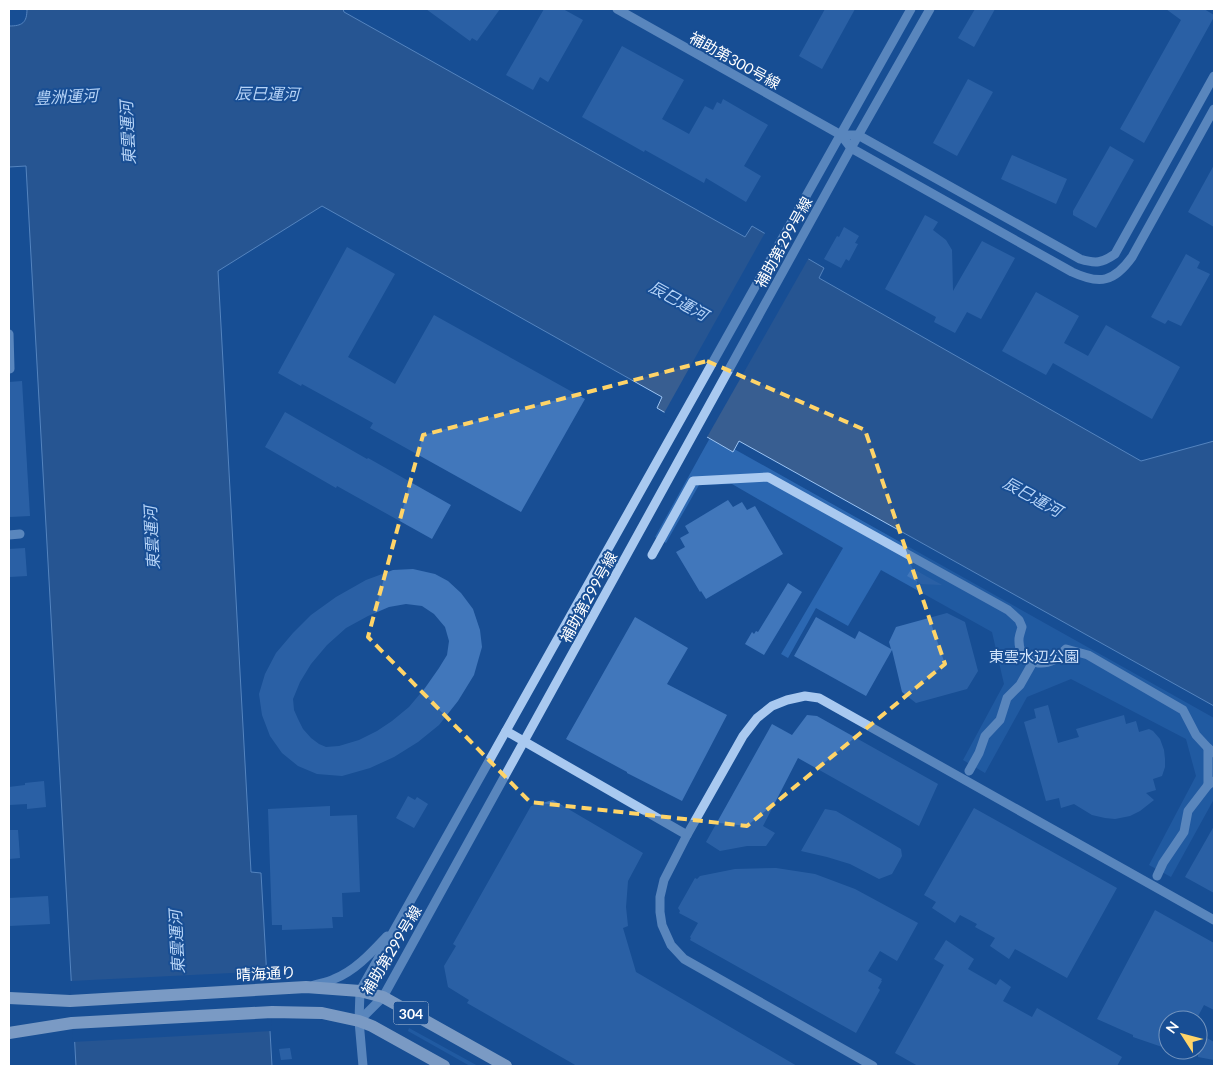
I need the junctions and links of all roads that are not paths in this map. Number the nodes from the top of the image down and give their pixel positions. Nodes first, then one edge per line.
1 (617, 9) edge
2 (911, 9) edge
3 (930, 9) edge
4 (1214, 76) edge
5 (1214, 109) edge
6 (841, 135) junction
7 (858, 135) junction
8 (851, 148) junction
9 (9, 334) edge
10 (9, 369) edge
11 (20, 534) dead end
12 (9, 535) edge
13 (652, 555) dead end
14 (1033, 662) junction
15 (506, 731) junction
16 (524, 741) junction
17 (1211, 750) edge
18 (969, 771) dead end
19 (1211, 783) edge
20 (687, 835) junction
21 (1157, 876) dead end
22 (401, 918) junction
23 (1214, 920) edge
24 (306, 987) junction
25 (360, 991) junction
26 (383, 997) junction
27 (9, 998) edge
28 (359, 1021) junction
29 (9, 1033) edge
30 (363, 1066) edge
31 (444, 1066) edge
32 (506, 1066) edge
33 (873, 1066) edge

1 - 6 street, 補助第300号線
2 - 6 street, 補助第299号線
3 - 7 street, 補助第299号線
4 - 7 street
5 - 8 street
6 - 7 street
6 - 8 street
6 - 15 street, 補助第299号線
7 - 8 street, 補助第299号線
8 - 16 street, 補助第299号線
9 - 10 street
11 - 12 street
13 - 14 street
14 - 17 street
14 - 18 street
15 - 16 street
15 - 22 street, 補助第299号線
16 - 20 street
16 - 26 street, 補助第299号線
17 - 19 street
19 - 21 street
20 - 23 street
20 - 33 street
22 - 24 street
22 - 25 street, 補助第299号線
24 - 25 main road, 晴海通り / 304
24 - 27 main road, 晴海通り / 304
25 - 26 main road, 晴海通り / 304
25 - 28 street, 補助第299号線
26 - 28 street, 補助第299号線
26 - 32 main road, 晴海通り / 304
28 - 29 main road, 304
28 - 30 street
28 - 31 main road, 304

